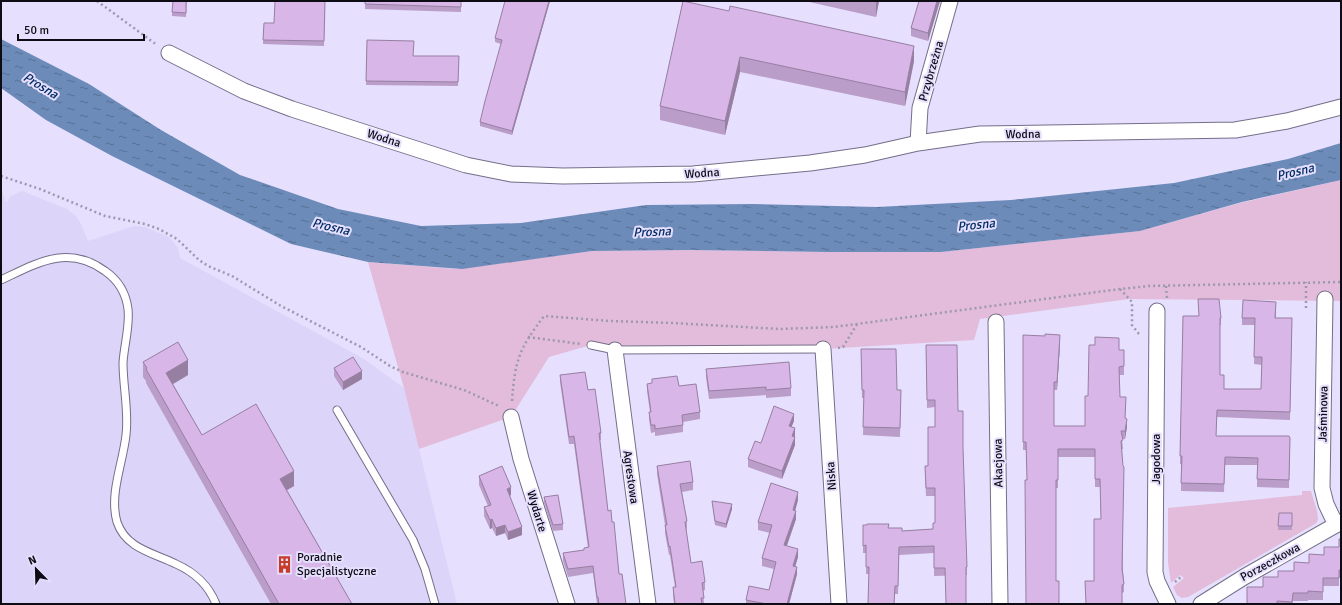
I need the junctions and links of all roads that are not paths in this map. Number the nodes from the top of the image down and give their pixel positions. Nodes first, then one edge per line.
1 (950, 1) edge
2 (169, 53) road end
3 (1341, 107) edge
4 (918, 143) junction
5 (1, 280) edge
6 (1325, 299) dead end
7 (1162, 307) road end
8 (996, 322) dead end
9 (591, 345) road end
10 (823, 349) joint
11 (615, 350) junction
12 (337, 410) dead end
13 (511, 417) road end
14 (1339, 524) edge
15 (216, 604) edge
16 (435, 604) edge
17 (567, 604) edge
18 (648, 604) edge
19 (839, 604) edge
20 (1000, 604) edge
21 (1168, 604) edge
22 (1200, 604) edge

1 - 4 street, Przybrzeżna
2 - 4 street, Wodna
3 - 4 street, Wodna
5 - 15 lane
6 - 14 street, Jaśminowa
7 - 21 street, Jagodowa
8 - 20 street, Akacjowa
9 - 11 lane
10 - 11 lane
10 - 19 street, Niska
11 - 18 street, Agrestowa
12 - 16 lane
13 - 17 street, Wydarte
14 - 22 street, Porzeczkowa

